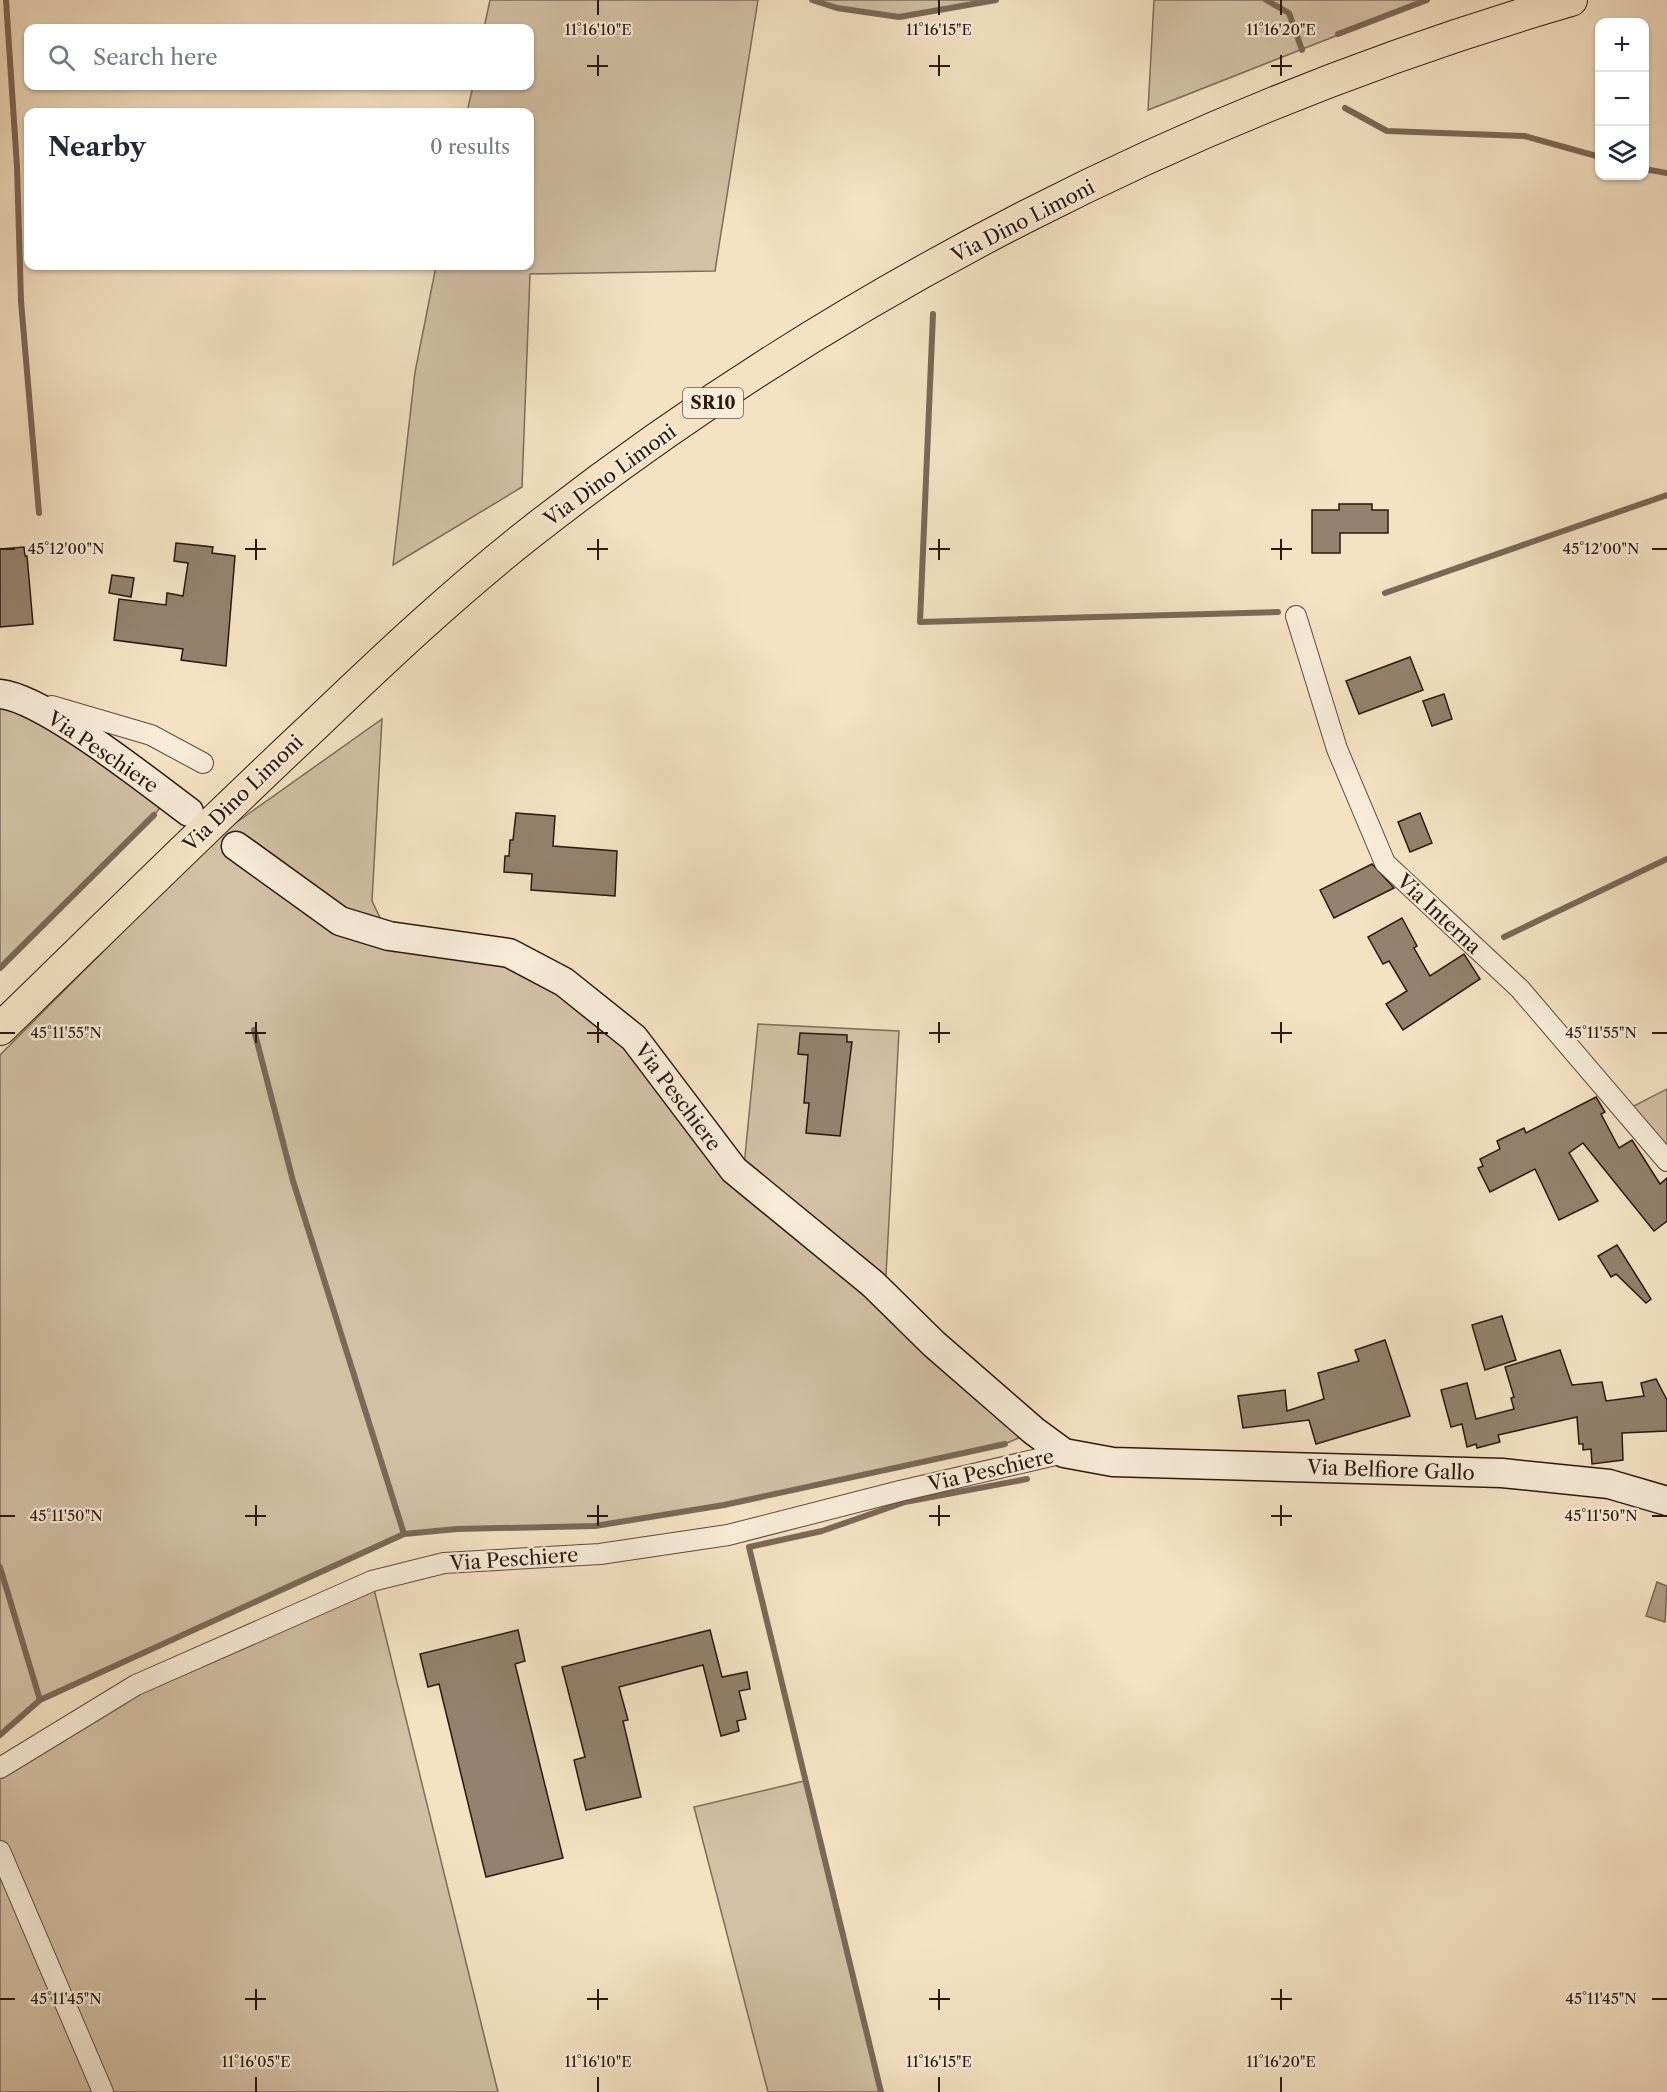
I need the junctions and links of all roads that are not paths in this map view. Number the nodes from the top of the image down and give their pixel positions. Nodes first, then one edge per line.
1 (1570, 0) edge
2 (1296, 616) dead end
3 (7, 695) edge
4 (203, 763) dead end
5 (189, 812) dead end
6 (236, 846) dead end
7 (0, 1029) edge
8 (1667, 1161) edge
9 (1064, 1453) junction
10 (1113, 1462) joint
11 (1667, 1501) edge
12 (0, 1768) edge
13 (0, 1851) edge
14 (103, 2092) edge

1 - 7 main road, Via Dino Limoni / SR10
2 - 8 street, Via Interna
3 - 4 street, Via Peschiere
3 - 5 street, Via Peschiere
6 - 9 street, Via Peschiere
9 - 10 street, Via Peschiere
9 - 12 street, Via Peschiere
10 - 11 street, Via Belfiore Gallo
13 - 14 street

